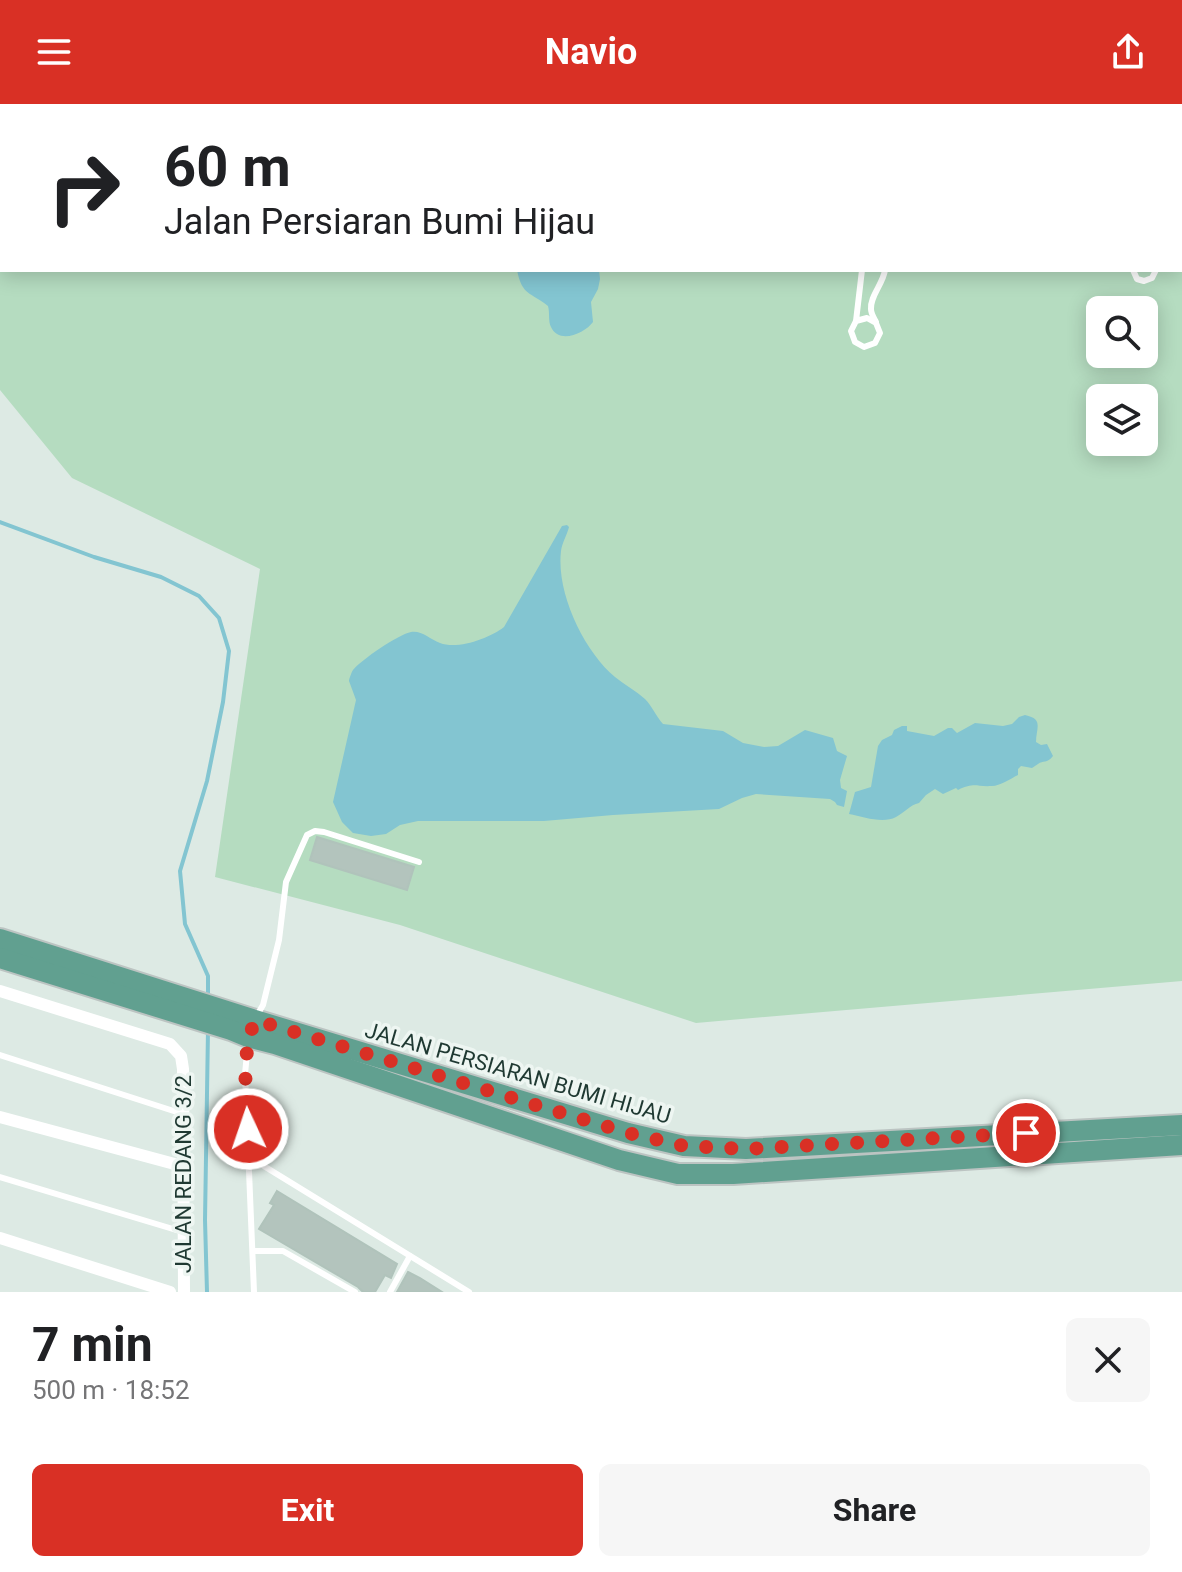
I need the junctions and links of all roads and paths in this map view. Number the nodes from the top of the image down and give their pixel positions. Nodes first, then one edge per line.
1 (862, 272) edge
2 (885, 272) edge
3 (1134, 272) edge
4 (1155, 272) edge
5 (856, 321) junction
6 (876, 323) junction
7 (419, 862) dead end
8 (0, 939) edge
9 (0, 958) edge
10 (0, 991) edge
11 (182, 1006) junction
12 (242, 1025) junction
13 (0, 1055) edge
14 (184, 1115) junction
15 (0, 1117) edge
16 (1182, 1125) edge
17 (1182, 1145) edge
18 (249, 1157) junction
19 (182, 1166) junction
20 (0, 1177) edge
21 (183, 1232) junction
22 (0, 1238) edge
23 (253, 1251) junction
24 (410, 1256) junction
25 (170, 1292) edge
26 (184, 1292) edge
27 (254, 1292) edge
28 (355, 1292) edge
29 (390, 1292) edge
30 (469, 1292) edge

1 - 5 lane
2 - 6 lane
3 - 4 lane
5 - 6 lane
5 - 6 lane
7 - 12 lane
8 - 11 main road, JALAN PERSIARAN BUMI HIJAU
9 - 11 main road, JALAN PERSIARAN BUMI HIJAU
10 - 14 street, JALAN REDANG 3/2
11 - 12 main road, JALAN PERSIARAN BUMI HIJAU
12 - 16 main road, JALAN PERSIARAN BUMI HIJAU
12 - 17 main road, JALAN PERSIARAN BUMI HIJAU
12 - 18 lane
13 - 14 lane
14 - 19 street, JALAN REDANG 3/2
15 - 19 street
18 - 23 lane
18 - 24 lane
19 - 21 street, JALAN REDANG 3/2
20 - 21 lane
21 - 26 street, JALAN REDANG 3/2
22 - 25 street
23 - 27 lane
23 - 28 lane
24 - 29 lane
24 - 30 lane

